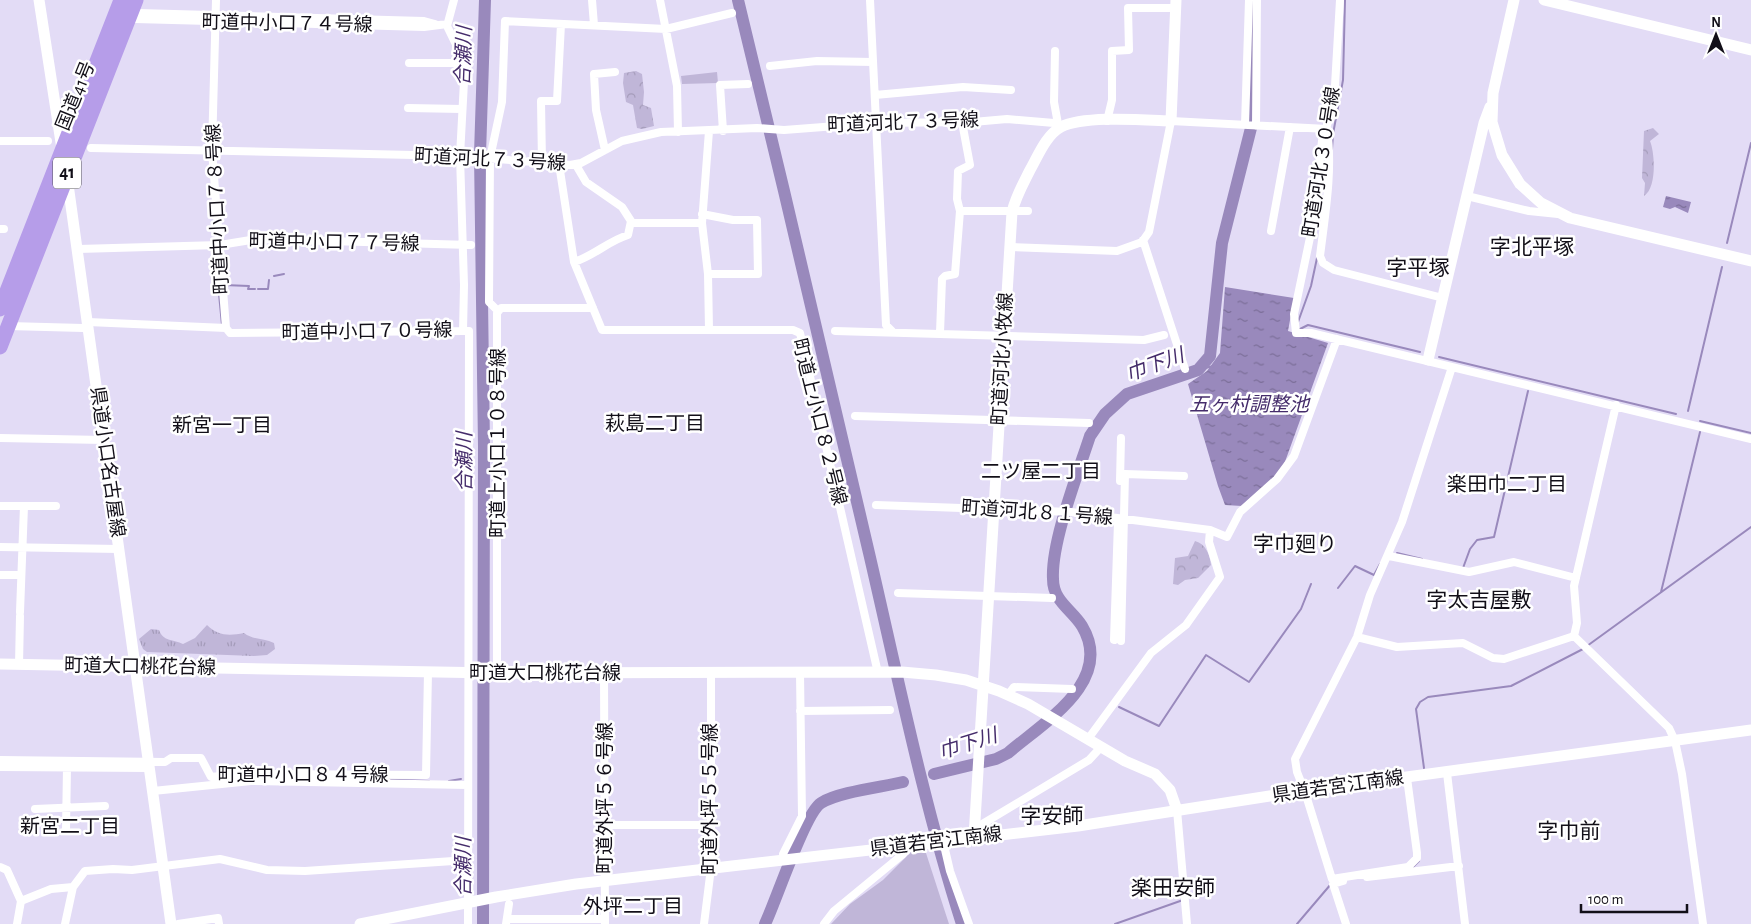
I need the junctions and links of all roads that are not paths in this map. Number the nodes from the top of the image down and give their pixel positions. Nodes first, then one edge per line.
1 (39, 0) edge
2 (122, 0) edge
3 (216, 0) edge
4 (454, 0) edge
5 (592, 0) edge
6 (660, 0) edge
7 (870, 0) edge
8 (1249, 0) edge
9 (1258, 0) edge
10 (1340, 0) edge
11 (1514, 0) edge
12 (1544, 0) edge
13 (1176, 4) edge
14 (136, 11) edge
15 (732, 13) dead end
16 (216, 19) junction
17 (443, 24) junction
18 (561, 24) junction
19 (594, 25) junction
20 (666, 29) junction
21 (1751, 50) edge
22 (1055, 51) dead end
23 (873, 62) junction
24 (409, 63) dead end
25 (465, 63) junction
26 (770, 66) dead end
27 (615, 72) dead end
28 (748, 84) dead end
29 (1011, 90) dead end
30 (875, 95) junction
31 (1492, 101) junction
32 (408, 108) dead end
33 (462, 109) junction
34 (1107, 121) junction
35 (1171, 121) junction
36 (962, 122) junction
37 (876, 123) junction
38 (1250, 125) junction
39 (1059, 126) junction
40 (1290, 127) junction
41 (1327, 129) junction
42 (709, 131) junction
43 (723, 131) junction
44 (678, 132) junction
45 (0, 141) edge
46 (48, 141) dead end
47 (91, 148) dead end
48 (62, 149) junction
49 (604, 150) junction
50 (212, 151) junction
51 (460, 156) junction
52 (488, 158) junction
53 (542, 163) junction
54 (559, 164) junction
55 (576, 165) junction
56 (67, 175) junction
57 (1467, 196) junction
58 (960, 211) junction
59 (1028, 211) dead end
60 (1012, 212) junction
61 (702, 214) junction
62 (1559, 214) junction
63 (631, 223) junction
64 (702, 223) junction
65 (1271, 231) dead end
66 (1141, 242) junction
67 (220, 244) junction
68 (471, 245) dead end
69 (462, 246) junction
70 (1010, 246) junction
71 (78, 249) junction
72 (1751, 261) edge
73 (574, 262) junction
74 (708, 274) junction
75 (1443, 298) junction
76 (593, 308) junction
77 (0, 309) edge
78 (497, 310) junction
79 (85, 325) junction
80 (8, 326) junction
81 (226, 328) junction
82 (709, 330) junction
83 (463, 331) junction
84 (835, 331) dead end
85 (892, 331) junction
86 (940, 333) junction
87 (1164, 335) dead end
88 (1004, 336) junction
89 (1337, 339) junction
90 (0, 347) edge
91 (1428, 360) junction
92 (1452, 367) junction
93 (1185, 369) dead end
94 (1616, 406) junction
95 (855, 416) dead end
96 (999, 420) junction
97 (1089, 423) dead end
98 (0, 438) edge
99 (1121, 438) dead end
100 (1751, 439) edge
101 (104, 440) junction
102 (1120, 470) junction
103 (0, 506) edge
104 (24, 506) junction
105 (56, 506) dead end
106 (876, 506) dead end
107 (994, 509) junction
108 (1121, 518) junction
109 (1210, 530) junction
110 (0, 547) edge
111 (23, 547) junction
112 (119, 549) junction
113 (1388, 556) junction
114 (0, 575) edge
115 (21, 575) junction
116 (1576, 578) junction
117 (898, 593) dead end
118 (989, 596) junction
119 (1052, 598) dead end
120 (1574, 636) junction
121 (1357, 637) junction
122 (1118, 640) dead end
123 (0, 664) edge
124 (20, 665) junction
125 (135, 666) junction
126 (428, 672) junction
127 (468, 672) junction
128 (496, 673) junction
129 (604, 673) junction
130 (711, 673) junction
131 (800, 673) junction
132 (883, 673) junction
133 (984, 686) junction
134 (1072, 689) dead end
135 (1008, 695) junction
136 (890, 710) dead end
137 (800, 711) junction
138 (1751, 730) edge
139 (1088, 739) junction
140 (1676, 741) junction
141 (1101, 747) junction
142 (0, 760) edge
143 (149, 765) junction
144 (0, 766) edge
145 (67, 767) junction
146 (1447, 773) junction
147 (1407, 778) junction
148 (468, 785) junction
149 (153, 791) junction
150 (1305, 792) junction
151 (105, 806) dead end
152 (66, 808) junction
153 (35, 809) dead end
154 (1177, 810) junction
155 (605, 827) junction
156 (711, 827) junction
157 (66, 830) dead end
158 (974, 833) junction
159 (943, 841) junction
160 (911, 845) junction
161 (468, 860) junction
162 (784, 860) junction
163 (163, 866) junction
164 (1459, 866) junction
165 (0, 867) edge
166 (711, 868) junction
167 (605, 881) junction
168 (73, 887) junction
169 (20, 901) junction
170 (469, 902) junction
171 (509, 904) dead end
172 (506, 922) edge
173 (605, 922) edge
174 (17, 924) edge
175 (64, 924) edge
176 (171, 924) edge
177 (178, 924) edge
178 (219, 924) edge
179 (366, 924) edge
180 (468, 924) edge
181 (704, 924) edge
182 (824, 924) edge
183 (969, 924) edge
184 (1187, 924) edge
185 (1346, 924) edge
186 (1465, 924) edge
187 (1703, 924) edge

1 - 48 street, 県道小口名古屋線
2 - 48 highway, 国道41号 / 41
3 - 16 street, 町道中小口７８号線
4 - 17 street
5 - 19 street
6 - 20 street
7 - 23 street
8 - 38 street
9 - 38 street
10 - 41 street, 町道河北３０号線
11 - 31 street
12 - 21 street
13 - 34 street
13 - 35 street
14 - 16 street, 町道中小口７４号線
14 - 56 highway, 国道41号 / 41
15 - 20 street
16 - 17 street, 町道中小口７４号線
16 - 50 street, 町道中小口７８号線
17 - 25 street, 町道中小口７０号線
18 - 19 street
18 - 52 street
18 - 53 street
19 - 20 street
20 - 44 street
22 - 39 street
23 - 26 street
23 - 30 street
24 - 25 street
25 - 33 street, 町道中小口７０号線
27 - 49 street
28 - 43 street
29 - 30 street
30 - 37 street
31 - 57 street
31 - 62 street
32 - 33 street
33 - 51 street, 町道中小口７０号線
34 - 35 street
34 - 39 street
35 - 38 street
35 - 66 street
36 - 37 street, 町道河北７３号線
36 - 39 street, 町道河北７３号線
36 - 58 street
37 - 43 street, 町道河北７３号線
37 - 85 street
38 - 40 street
39 - 60 street, 町道河北小牧線
40 - 41 street
40 - 65 street
41 - 75 street
41 - 89 street, 町道河北３０号線
42 - 43 street, 町道河北７３号線
42 - 44 street, 町道河北７３号線
42 - 61 street
44 - 49 street, 町道河北７３号線
45 - 46 street
47 - 50 street, 町道河北７３号線
48 - 56 street, 県道小口名古屋線
48 - 77 highway, 国道41号 / 41
49 - 55 street, 町道河北７３号線
50 - 51 street, 町道河北７３号線
50 - 67 street, 町道中小口７８号線
51 - 52 street, 町道河北７３号線
51 - 69 street, 町道中小口７０号線
52 - 53 street, 町道河北７３号線
52 - 78 street
53 - 54 street, 町道河北７３号線
54 - 55 street, 町道河北７３号線
54 - 73 street
55 - 63 street
56 - 71 street, 県道小口名古屋線
56 - 80 highway, 国道41号 / 41
57 - 62 street
57 - 75 street
58 - 60 street
58 - 86 street
59 - 60 street
60 - 70 street, 町道河北小牧線
61 - 64 street
61 - 74 street
62 - 72 street
63 - 64 street
63 - 73 street
64 - 74 street
66 - 70 street
66 - 93 street
67 - 69 street, 町道中小口７７号線
67 - 71 street, 町道中小口７７号線
67 - 81 street, 町道中小口７８号線
68 - 69 street, 町道中小口７７号線
69 - 83 street, 町道中小口７０号線
70 - 88 street, 町道河北小牧線
71 - 79 street, 県道小口名古屋線
73 - 76 street
74 - 82 street
75 - 91 street
76 - 78 street
76 - 82 street, 町道上小口８２号線
78 - 128 street, 町道上小口１０８号線
79 - 80 street, 町道中小口７０号線
79 - 81 street, 町道中小口７０号線
79 - 101 street, 県道小口名古屋線
80 - 90 highway, 国道41号 / 41
81 - 83 street, 町道中小口７０号線
82 - 132 street, 町道上小口８２号線
83 - 127 street
84 - 85 street
85 - 86 street
86 - 88 street
87 - 88 street
88 - 96 street, 町道河北小牧線
89 - 91 street
89 - 109 street, 町道河北８１号線
91 - 92 street
92 - 94 street
92 - 113 street
94 - 100 street
94 - 116 street
95 - 96 street
96 - 97 street
96 - 107 street, 町道河北小牧線
98 - 101 street
99 - 102 street
101 - 112 street, 県道小口名古屋線
102 - 108 street
102 - 108 street
103 - 104 street
104 - 105 street
104 - 111 street
106 - 107 street, 町道河北８１号線
107 - 108 street, 町道河北８１号線
107 - 118 street, 町道河北小牧線
108 - 109 street, 町道河北８１号線
108 - 122 street
109 - 139 street
110 - 111 street
111 - 112 street
111 - 115 street
112 - 125 street, 県道小口名古屋線
113 - 116 street
113 - 121 street
114 - 115 street
115 - 124 street
116 - 120 street
117 - 118 street
118 - 119 street
118 - 133 street, 町道河北小牧線
120 - 121 street
120 - 140 street
121 - 150 street
123 - 124 street, 町道大口桃花台線
124 - 125 street, 町道大口桃花台線
125 - 126 street, 町道大口桃花台線
125 - 143 street, 県道小口名古屋線
126 - 127 street, 町道大口桃花台線
126 - 143 street, 町道中小口８４号線
127 - 128 street, 町道大口桃花台線
127 - 148 street
128 - 129 street, 町道大口桃花台線
129 - 130 street, 町道大口桃花台線
129 - 155 street, 町道外坪５６号線
130 - 131 street, 町道大口桃花台線
130 - 156 street, 町道外坪５５号線
131 - 132 street, 町道大口桃花台線
131 - 137 street
132 - 133 street, 町道大口桃花台線
133 - 135 street, 町道大口桃花台線
133 - 158 street, 町道河北小牧線
134 - 135 street
135 - 139 street, 町道大口桃花台線
136 - 137 street
137 - 162 street
138 - 140 street, 県道若宮江南線
139 - 141 street, 町道大口桃花台線
140 - 146 street, 県道若宮江南線
140 - 187 street
141 - 154 street, 町道大口桃花台線
141 - 158 street
142 - 143 street, 町道中小口８４号線
143 - 145 street
143 - 149 street, 県道小口名古屋線
144 - 145 street
145 - 152 street
146 - 147 street, 県道若宮江南線
146 - 164 street
147 - 150 street, 県道若宮江南線
147 - 150 street
148 - 149 street
148 - 161 street
149 - 163 street, 県道小口名古屋線
150 - 154 street, 県道若宮江南線
151 - 152 street
152 - 153 street
152 - 157 street
154 - 158 street, 県道若宮江南線
154 - 184 street
155 - 156 street
155 - 167 street, 町道外坪５６号線
156 - 166 street, 町道外坪５５号線
158 - 159 street, 県道若宮江南線
159 - 160 street, 県道若宮江南線
159 - 183 street
160 - 162 street, 県道若宮江南線
160 - 182 street
161 - 163 street
161 - 170 street
162 - 166 street, 県道若宮江南線
163 - 168 street
163 - 176 street, 県道小口名古屋線
164 - 185 street
164 - 186 street
165 - 169 street
166 - 167 street, 県道若宮江南線
166 - 181 street, 町道外坪５５号線
167 - 170 street, 県道若宮江南線
167 - 173 street, 町道外坪５６号線
168 - 169 street
168 - 175 street
169 - 174 street
170 - 179 street, 県道若宮江南線
170 - 180 street
171 - 172 street
172 - 173 street
177 - 178 street

